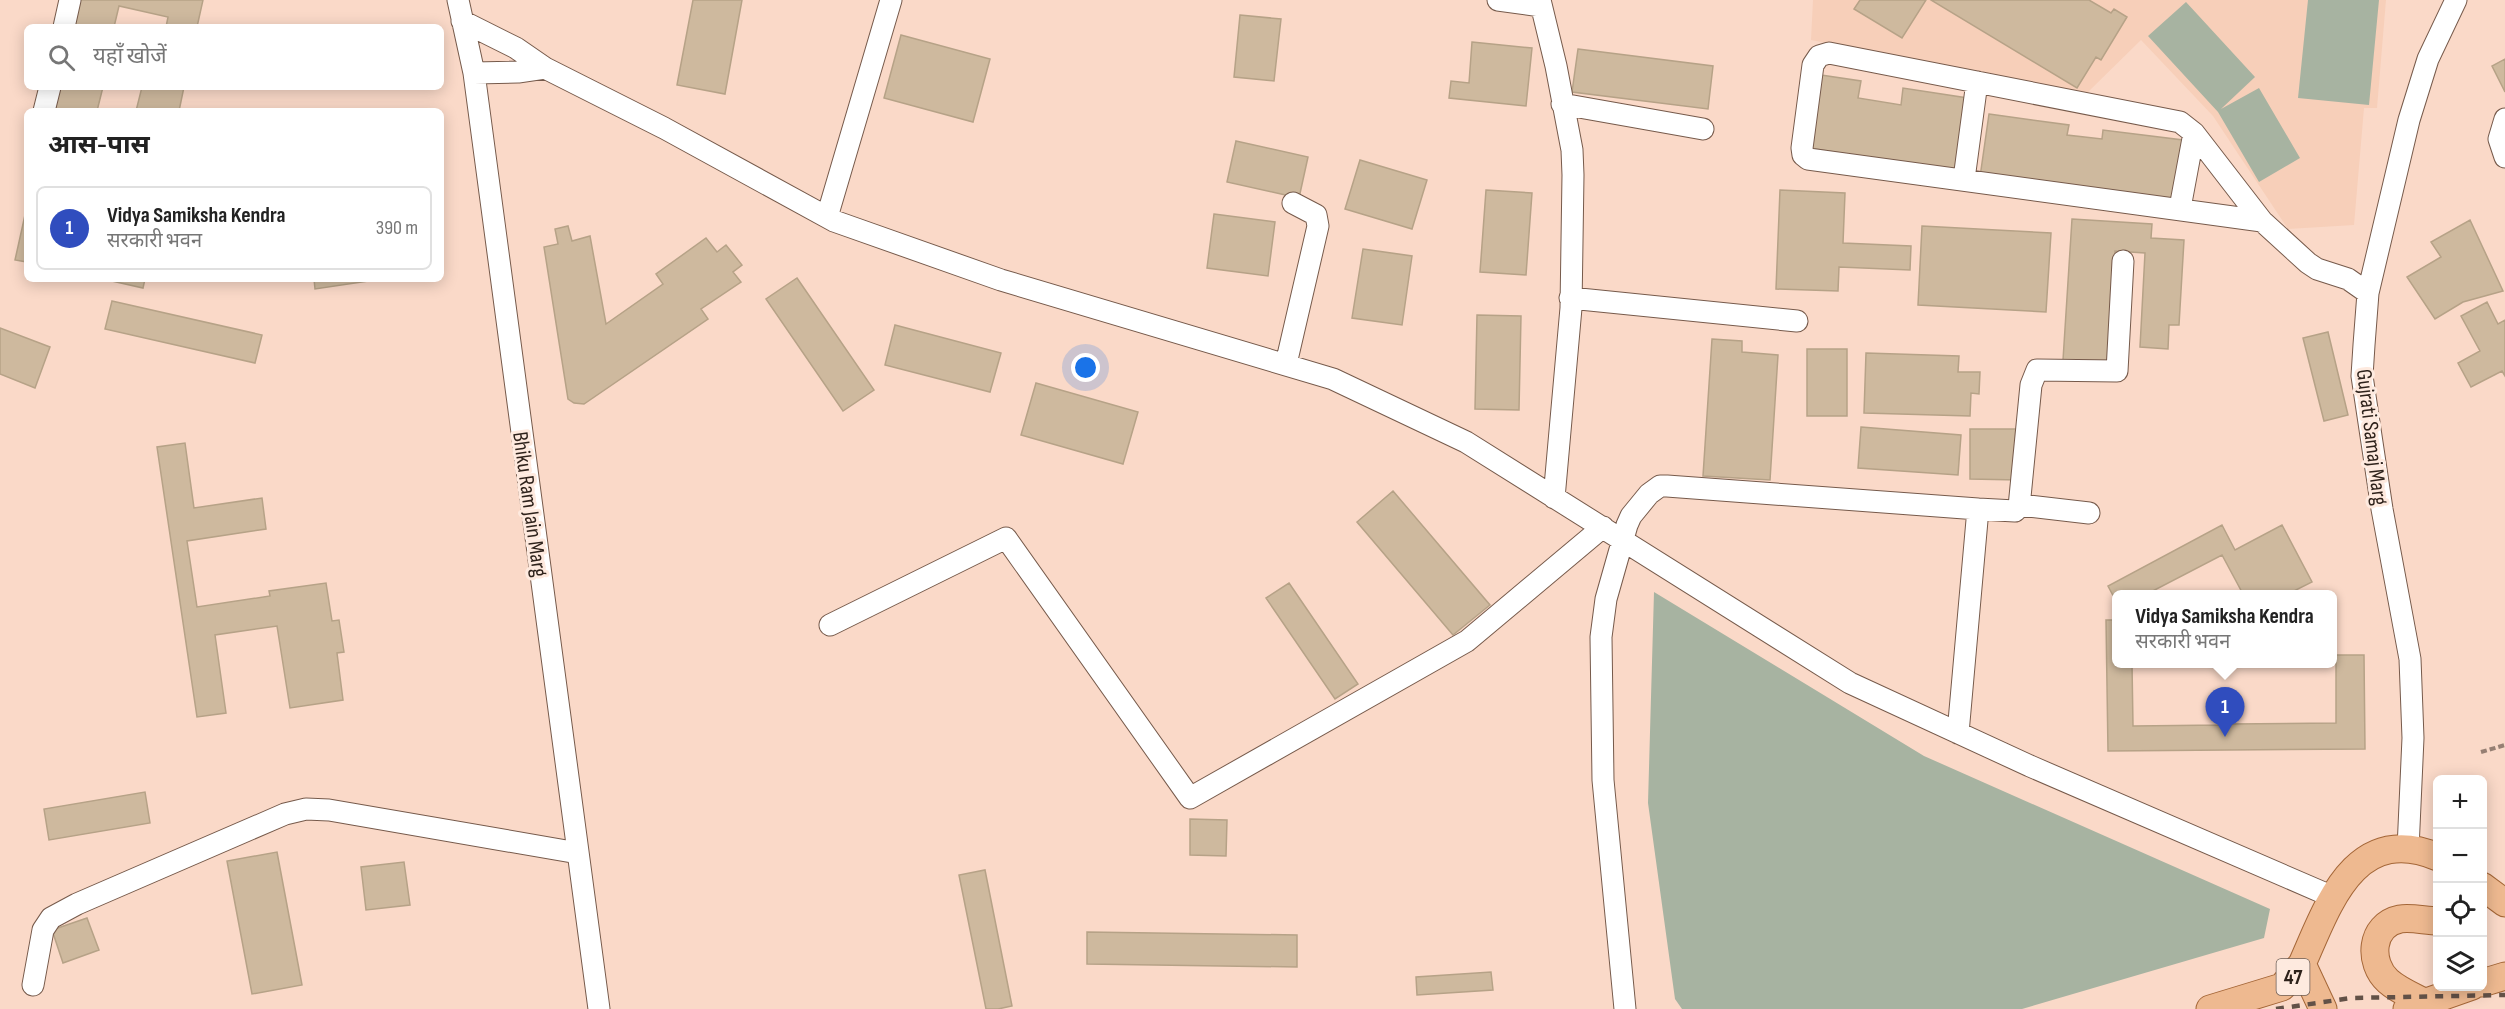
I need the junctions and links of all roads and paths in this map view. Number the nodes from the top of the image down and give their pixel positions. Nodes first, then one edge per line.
1 (70, 0) edge
2 (891, 0) edge
3 (1498, 0) edge
4 (2456, 0) edge
5 (1540, 3) edge
6 (460, 10) edge
7 (65, 24) edge
8 (545, 68) junction
9 (474, 73) junction
10 (1977, 82) junction
11 (49, 90) edge
12 (1563, 104) junction
13 (45, 108) edge
14 (2505, 119) edge
15 (1703, 129) dead end
16 (2194, 133) junction
17 (2505, 157) edge
18 (1964, 179) junction
19 (1293, 203) dead end
20 (2180, 208) junction
21 (827, 217) junction
22 (2262, 220) junction
23 (2123, 261) dead end
24 (2368, 293) junction
25 (1570, 298) junction
26 (1797, 321) dead end
27 (1286, 364) junction
28 (1554, 498) junction
29 (2020, 505) junction
30 (1978, 509) junction
31 (2089, 513) dead end
32 (1603, 527) junction
33 (1623, 540) junction
34 (830, 625) dead end
35 (1958, 733) junction
36 (2505, 745) edge
37 (2481, 752) dead end
38 (2408, 849) junction
39 (578, 853) junction
40 (2433, 856) edge
41 (2487, 890) edge
42 (2333, 897) junction
43 (2505, 904) edge
44 (2487, 909) edge
45 (2433, 921) edge
46 (2302, 964) junction
47 (2505, 976) edge
48 (2487, 981) edge
49 (33, 986) dead end
50 (2460, 991) edge
51 (2415, 1006) edge
52 (599, 1009) edge
53 (1625, 1009) edge
54 (2210, 1009) edge
55 (2323, 1009) edge

1 - 7 street
2 - 21 street
3 - 5 street
4 - 24 street, Gujrati Samaj Marg
5 - 12 street
6 - 8 street
6 - 9 street, Bhiku Ram Jain Marg
8 - 9 street
8 - 21 street
9 - 39 street, Bhiku Ram Jain Marg
10 - 16 street
10 - 18 street
10 - 18 street
11 - 13 street
12 - 15 street
12 - 25 street
14 - 17 street
16 - 20 street
16 - 22 street
18 - 20 street
19 - 27 street
20 - 22 street
21 - 27 street
22 - 24 street
23 - 29 street
24 - 38 street, Gujrati Samaj Marg
25 - 26 street
25 - 28 street
27 - 28 street
28 - 32 street
29 - 30 street
29 - 31 street
30 - 33 street
30 - 35 street
32 - 33 street
32 - 34 street
33 - 35 street
33 - 53 street
35 - 42 street
36 - 37 path
38 - 40 main road, 47
38 - 42 main road, 47
39 - 49 street
39 - 52 street, Bhiku Ram Jain Marg
41 - 43 main road
42 - 46 main road, 47
43 - 44 main road
45 - 51 main road
46 - 54 main road, 47
46 - 55 main road
47 - 48 main road
50 - 51 main road

